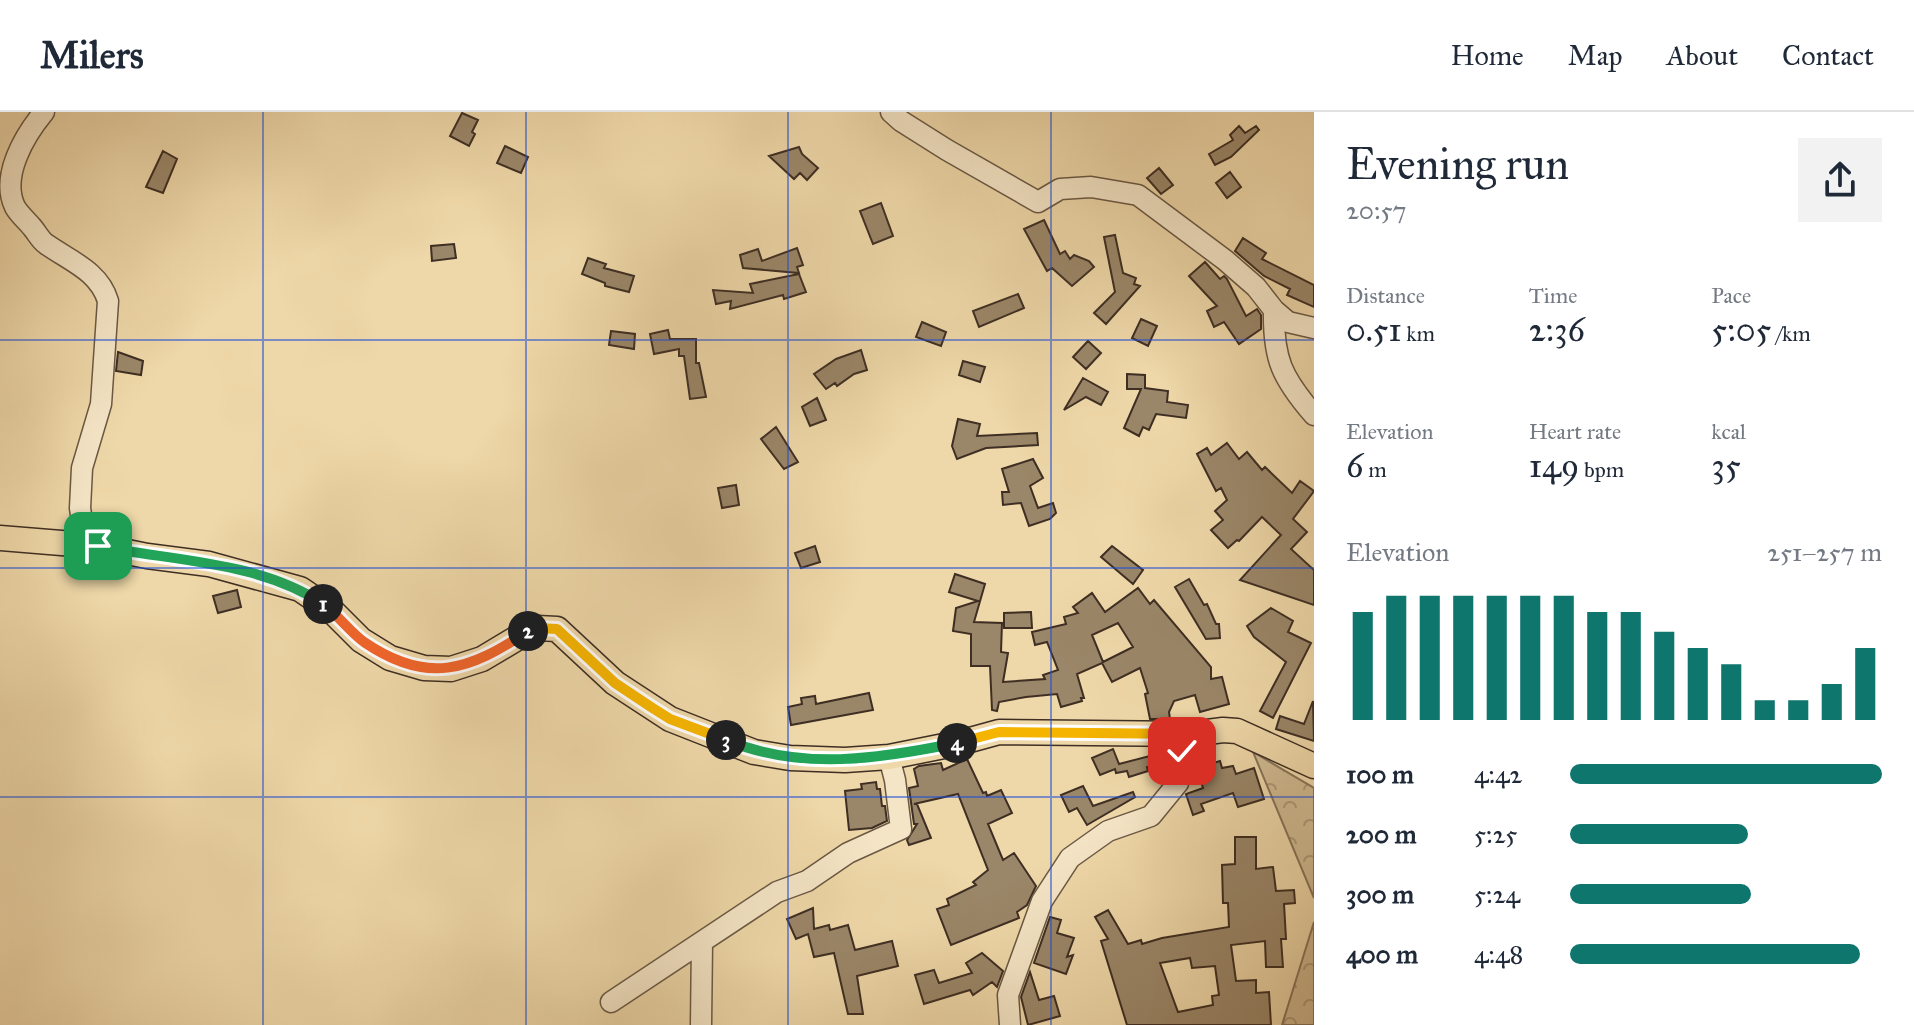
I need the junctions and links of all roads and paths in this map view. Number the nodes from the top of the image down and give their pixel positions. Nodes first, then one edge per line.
1 (44, 112) edge
2 (891, 112) edge
3 (1274, 310) junction
4 (1314, 328) edge
5 (1314, 415) edge
6 (0, 538) edge
7 (98, 546) junction
8 (1192, 734) junction
9 (889, 757) junction
10 (1314, 766) edge
11 (702, 942) junction
12 (611, 1002) dead end
13 (701, 1025) edge
14 (1010, 1025) edge

1 - 7 street
2 - 3 street
3 - 4 street
3 - 5 street
6 - 7 main road
7 - 9 main road
8 - 9 main road
8 - 10 main road
8 - 14 street
9 - 11 street
11 - 12 street
11 - 13 street

